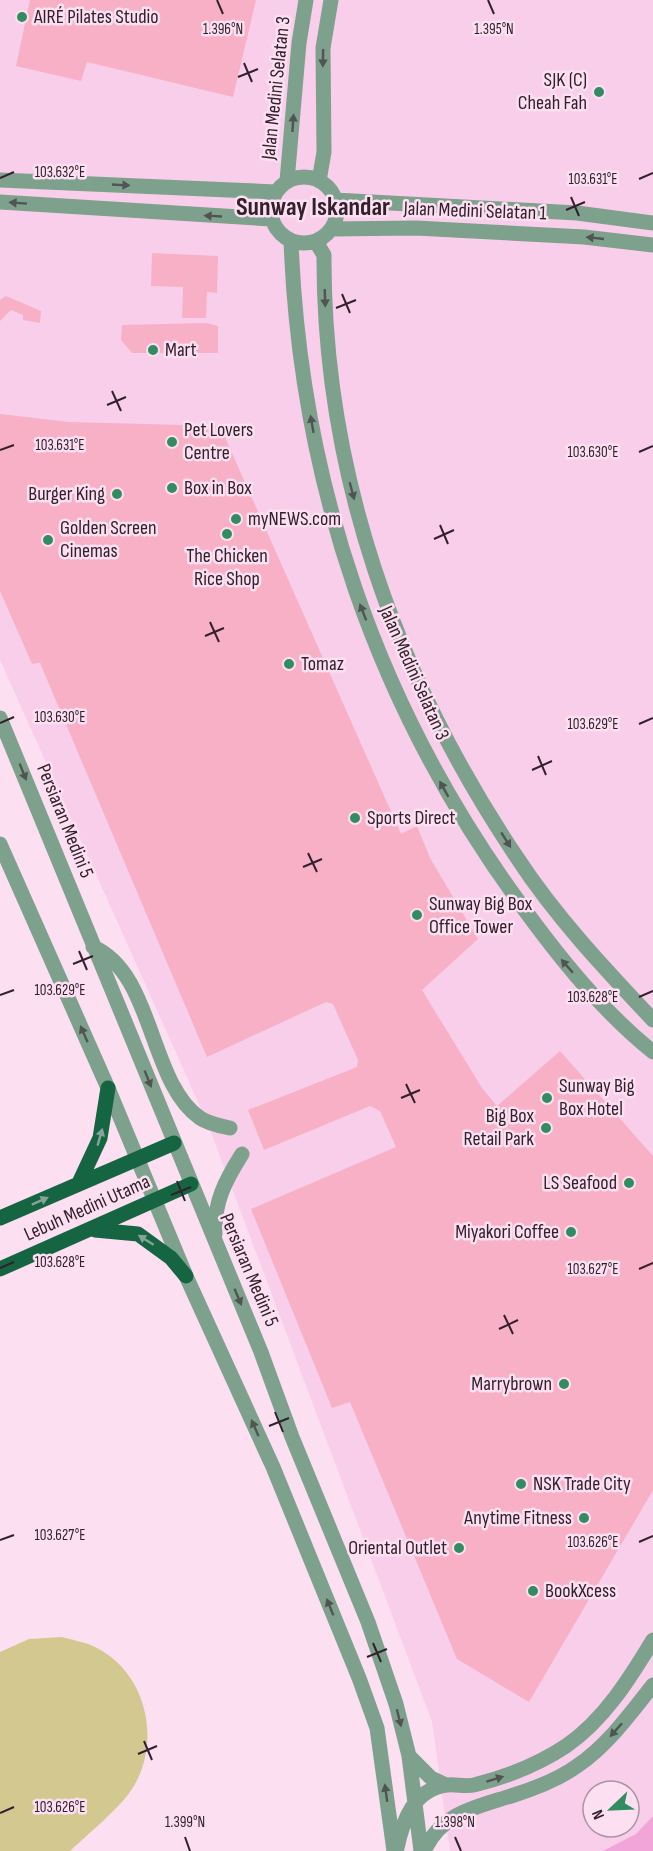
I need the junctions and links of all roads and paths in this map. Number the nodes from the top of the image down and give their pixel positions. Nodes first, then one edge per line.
1 (306, 0) edge
2 (331, 0) edge
3 (0, 180) edge
4 (287, 181) junction
5 (319, 181) junction
6 (276, 192) junction
7 (335, 200) junction
8 (0, 202) edge
9 (271, 219) junction
10 (653, 223) edge
11 (332, 229) junction
12 (291, 241) junction
13 (316, 242) junction
14 (653, 245) edge
15 (0, 718) edge
16 (0, 844) edge
17 (93, 947) junction
18 (653, 1020) edge
19 (653, 1052) edge
20 (108, 1088) junction
21 (230, 1128) dead end
22 (174, 1143) junction
23 (242, 1154) dead end
24 (137, 1158) junction
25 (79, 1183) junction
26 (191, 1184) junction
27 (154, 1200) junction
28 (0, 1218) edge
29 (94, 1230) junction
30 (215, 1243) junction
31 (0, 1269) edge
32 (186, 1276) junction
33 (653, 1640) edge
34 (653, 1685) edge
35 (409, 1756) junction
36 (446, 1785) junction
37 (415, 1801) junction
38 (395, 1851) edge
39 (422, 1851) edge

4 -> 1 street, Jalan Medini Selatan 3
2 -> 5 street
3 -> 6 street
4 - 5 street
4 - 6 street
5 - 7 street
6 - 9 street
7 - 10 street, Jalan Medini Selatan 1
7 - 11 street
9 -> 8 street
9 - 12 street
11 - 13 street
14 -> 11 street, Jalan Medini Selatan 1
12 - 13 street
19 -> 12 street, Jalan Medini Selatan 3
13 -> 18 street, Jalan Medini Selatan 3
15 -> 17 street, Persiaran Medini 5
20 -> 16 street
17 - 21 street
17 -> 22 street, Persiaran Medini 5
20 - 24 street
25 -> 20 main road
22 - 24 main road, Lebuh Medini Utama
22 - 26 street, Persiaran Medini 5
23 - 30 street
24 - 25 main road, Lebuh Medini Utama
24 - 27 street
28 -> 25 main road, Lebuh Medini Utama
26 - 27 main road, Lebuh Medini Utama
26 - 30 street, Persiaran Medini 5
27 - 29 main road, Lebuh Medini Utama
27 - 32 street
29 - 31 main road, Lebuh Medini Utama
32 -> 29 main road
30 -> 35 street, Persiaran Medini 5
38 -> 32 street
36 -> 33 street
34 -> 39 street
35 - 36 street
35 - 37 street, Persiaran Medini 5
36 - 37 street
37 - 38 street
37 - 39 street, Persiaran Medini 5

